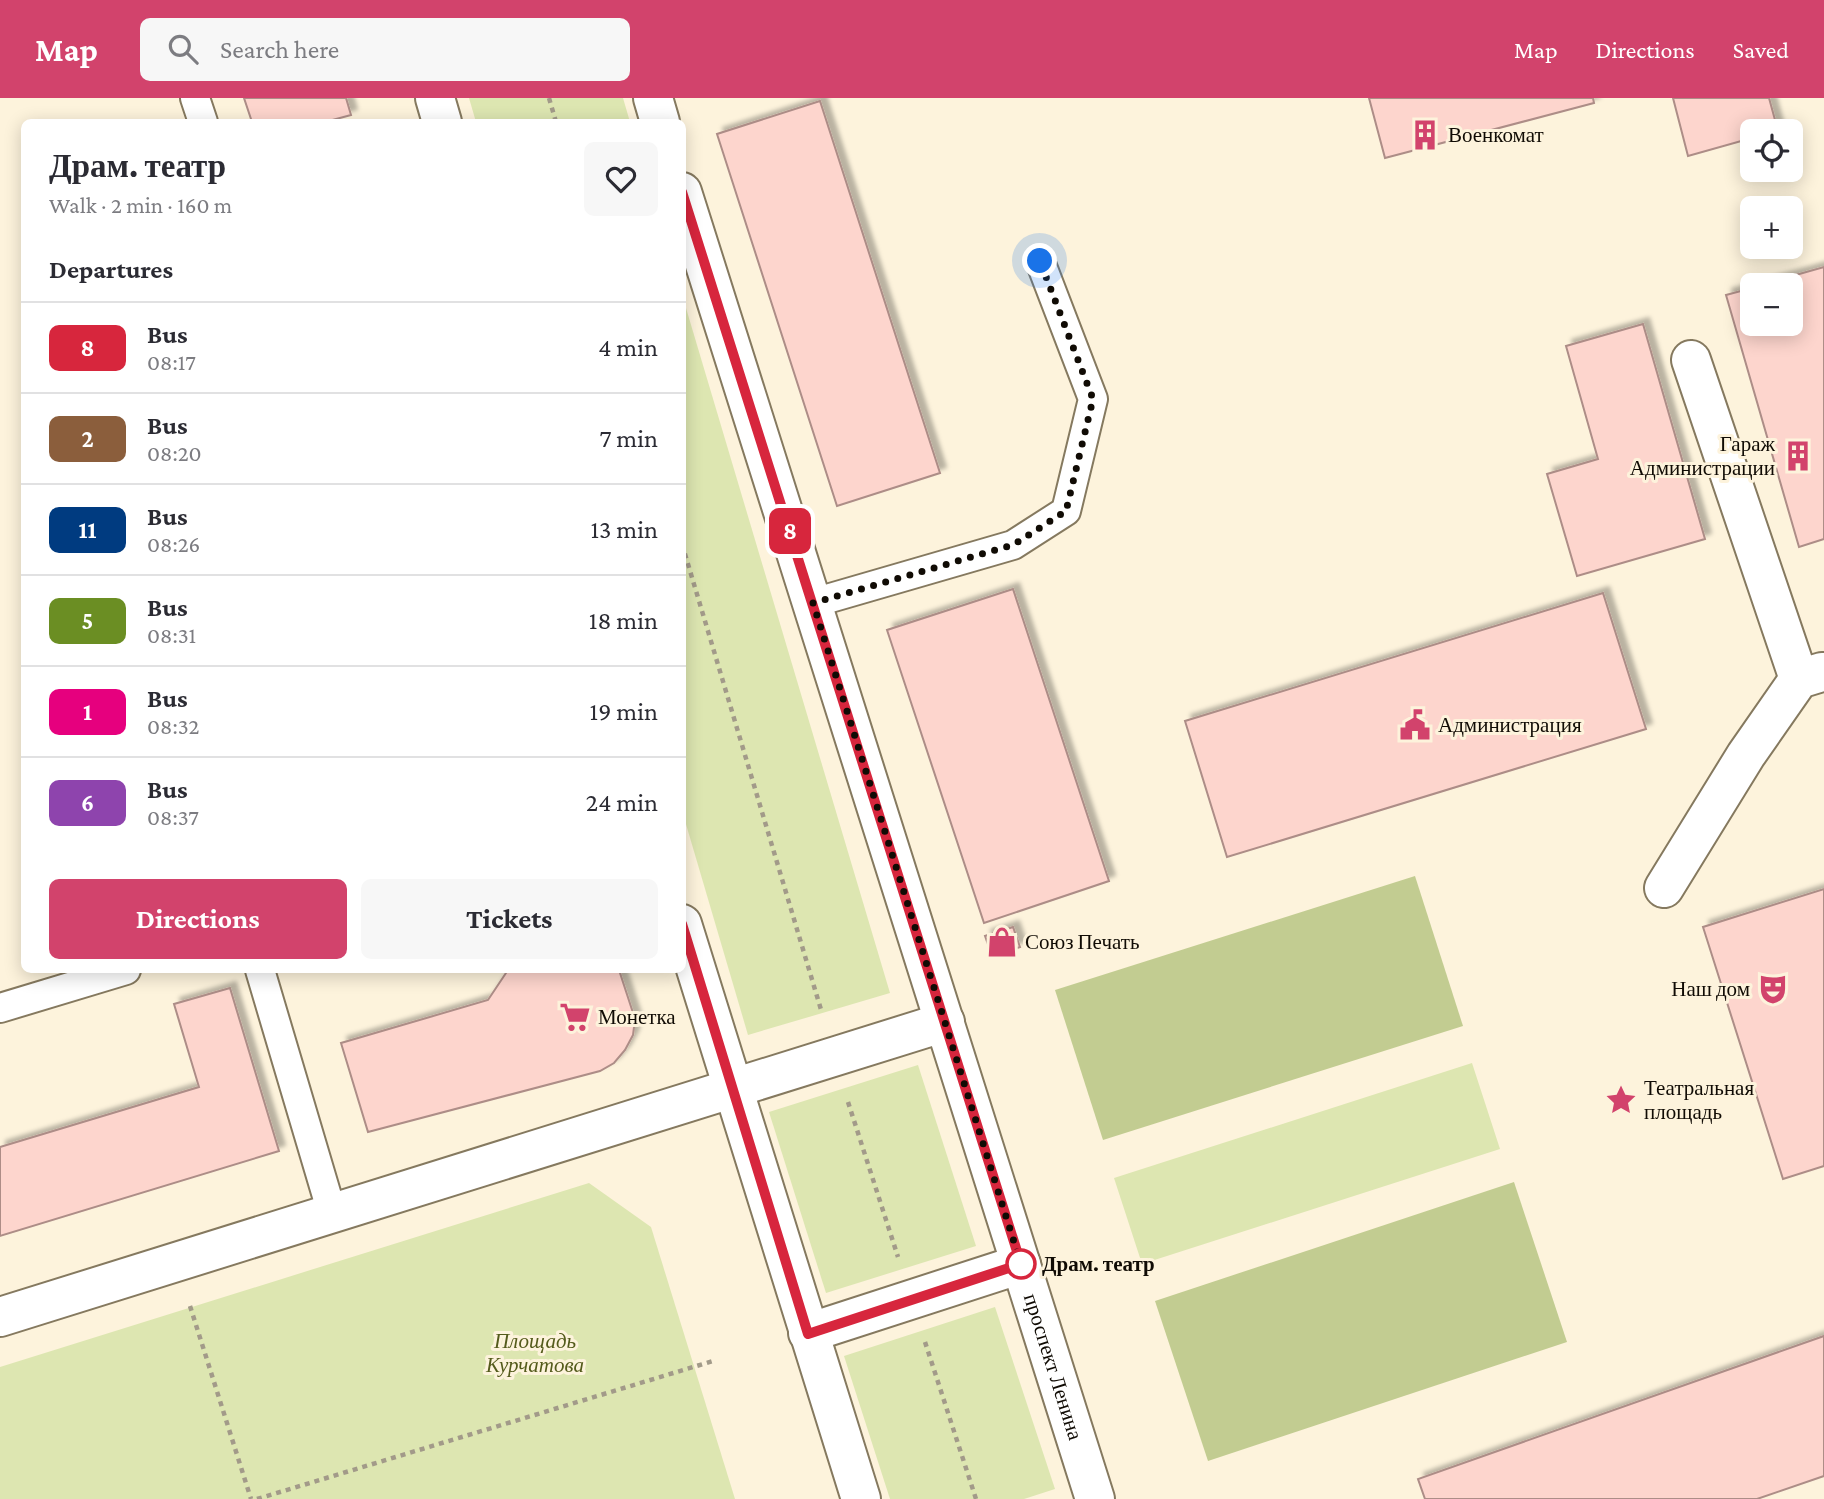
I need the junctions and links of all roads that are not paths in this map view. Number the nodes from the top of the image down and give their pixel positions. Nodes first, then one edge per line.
1 (195, 98) edge
2 (435, 98) edge
3 (653, 98) edge
4 (202, 119) edge
5 (441, 119) edge
6 (659, 119) edge
7 (686, 205) edge
8 (1040, 261) dead end
9 (1691, 360) dead end
10 (813, 603) junction
11 (1812, 675) edge
12 (1664, 888) dead end
13 (686, 937) edge
14 (116, 973) edge
15 (261, 973) edge
16 (0, 1008) edge
17 (944, 1022) junction
18 (732, 1088) junction
19 (332, 1213) junction
20 (1021, 1264) junction
21 (0, 1317) edge
22 (808, 1334) junction
23 (861, 1499) edge
24 (1096, 1499) edge

1 - 4 lane
2 - 5 street
3 - 6 street
7 - 10 street, проспект Ленина
8 - 10 lane
9 - 11 street
10 - 17 street, проспект Ленина
11 - 12 street
13 - 18 street
14 - 16 lane
15 - 19 lane
17 - 18 street
17 - 20 street, проспект Ленина
18 - 19 street
18 - 22 street
19 - 21 street
20 - 22 street
20 - 24 street, проспект Ленина
22 - 23 street

